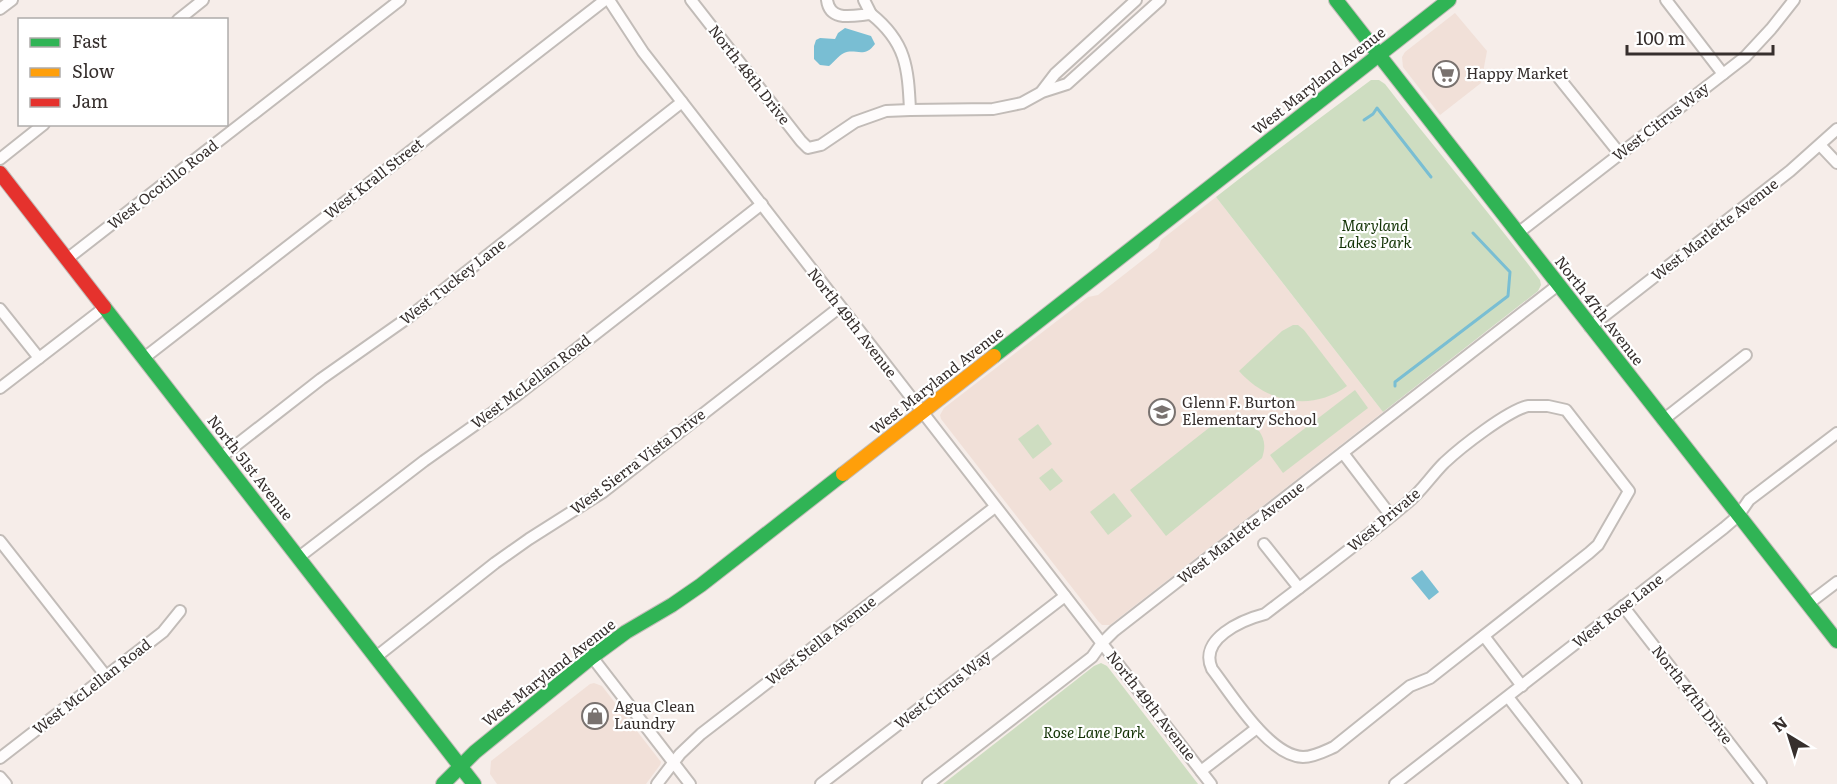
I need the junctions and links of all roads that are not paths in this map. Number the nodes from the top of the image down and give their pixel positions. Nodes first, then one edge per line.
1 (12, 0) edge
2 (203, 0) edge
3 (400, 0) edge
4 (691, 0) edge
5 (827, 0) edge
6 (864, 0) edge
7 (1136, 0) edge
8 (1161, 0) edge
9 (1336, 0) edge
10 (1449, 0) edge
11 (1666, 0) edge
12 (1794, 0) edge
13 (609, 1) edge
14 (0, 9) edge
15 (872, 14) junction
16 (180, 18) edge
17 (1379, 55) junction
18 (1723, 74) junction
19 (1560, 78) dead end
20 (1042, 92) junction
21 (682, 102) junction
22 (910, 110) junction
23 (41, 126) edge
24 (1837, 129) edge
25 (1820, 145) junction
26 (1620, 154) junction
27 (0, 159) edge
28 (1837, 163) edge
29 (0, 173) edge
30 (762, 204) junction
31 (1518, 233) junction
32 (67, 259) junction
33 (1558, 285) junction
34 (840, 307) junction
35 (104, 308) junction
36 (0, 309) edge
37 (1590, 327) junction
38 (1746, 355) dead end
39 (39, 358) junction
40 (144, 358) junction
41 (0, 388) edge
42 (922, 412) junction
43 (1663, 420) junction
44 (1837, 433) edge
45 (1343, 453) junction
46 (221, 457) junction
47 (995, 507) junction
48 (1391, 516) junction
49 (1738, 516) junction
50 (0, 541) edge
51 (1264, 544) dead end
52 (299, 557) junction
53 (1837, 582) edge
54 (1299, 588) junction
55 (1065, 596) junction
56 (1808, 604) junction
57 (1623, 606) junction
58 (180, 611) dead end
59 (1484, 636) junction
60 (1837, 641) edge
61 (1102, 643) junction
62 (376, 657) junction
63 (592, 657) junction
64 (106, 676) junction
65 (1522, 686) junction
66 (1508, 697) junction
67 (1257, 728) junction
68 (0, 758) edge
69 (673, 762) junction
70 (461, 766) junction
71 (1201, 771) junction
72 (0, 777) edge
73 (6, 784) edge
74 (443, 784) edge
75 (474, 784) edge
76 (657, 784) edge
77 (690, 784) edge
78 (821, 784) edge
79 (928, 784) edge
80 (1211, 784) edge
81 (1395, 784) edge
82 (1576, 784) edge
83 (1761, 784) edge

1 - 14 street
2 - 16 street
3 - 32 street, West Ocotillo Road
4 - 22 street, North 48th Drive
5 - 15 street
6 - 15 street
7 - 20 street
8 - 20 street
9 - 17 street, North 47th Avenue
10 - 17 street, West Maryland Avenue
11 - 18 street
12 - 18 street, West Citrus Way
13 - 21 street, North 49th Avenue
13 - 40 street, West Krall Street
15 - 22 street
17 - 31 street, North 47th Avenue
17 - 42 street, West Maryland Avenue
18 - 26 street, West Citrus Way
19 - 26 street
20 - 22 street
21 - 30 street, North 49th Avenue
21 - 46 street, West Tuckey Lane
23 - 27 street
24 - 25 street, West Marlette Avenue
25 - 28 street
25 - 37 street, West Marlette Avenue
26 - 31 street, West Citrus Way
29 - 32 street, North 51st Avenue
30 - 34 street, North 49th Avenue
30 - 52 street, West McLellan Road
31 - 33 street, North 47th Avenue
32 - 35 street, North 51st Avenue
33 - 37 street, North 47th Avenue
33 - 45 street, West Marlette Avenue
34 - 42 street, North 49th Avenue
34 - 62 street, West Sierra Vista Drive
35 - 39 street
35 - 40 street, North 51st Avenue
36 - 39 street
37 - 43 street, North 47th Avenue
38 - 43 street
39 - 41 street
40 - 46 street, North 51st Avenue
42 - 47 street, North 49th Avenue
42 - 63 street, West Maryland Avenue
43 - 49 street, North 47th Avenue
44 - 49 street, West Rose Lane
45 - 48 street
45 - 61 street, West Marlette Avenue
46 - 52 street, North 51st Avenue
47 - 55 street, North 49th Avenue
47 - 69 street, West Stella Avenue
48 - 54 street, West Private
48 - 59 street, West Private
49 - 56 street, North 47th Avenue
49 - 57 street, West Rose Lane
50 - 64 street
51 - 54 street
52 - 62 street, North 51st Avenue
53 - 56 street
54 - 67 street, West Private
55 - 61 street, North 49th Avenue
55 - 78 street, West Citrus Way
56 - 60 street, North 47th Avenue
57 - 65 street, West Rose Lane
57 - 83 street, North 47th Drive
58 - 64 street, West McLellan Road
59 - 65 street
59 - 67 street
61 - 71 street, North 49th Avenue
61 - 79 street, West Marlette Avenue
62 - 70 street, North 51st Avenue
63 - 69 street
63 - 70 street, West Maryland Avenue
64 - 68 street, West McLellan Road
65 - 66 street, West Rose Lane
66 - 81 street, West Rose Lane
66 - 82 street
67 - 71 street
69 - 76 street, West Stella Avenue
69 - 77 street
70 - 74 street, West Maryland Avenue
70 - 75 street, North 51st Avenue
71 - 80 street, North 49th Avenue
72 - 73 street

